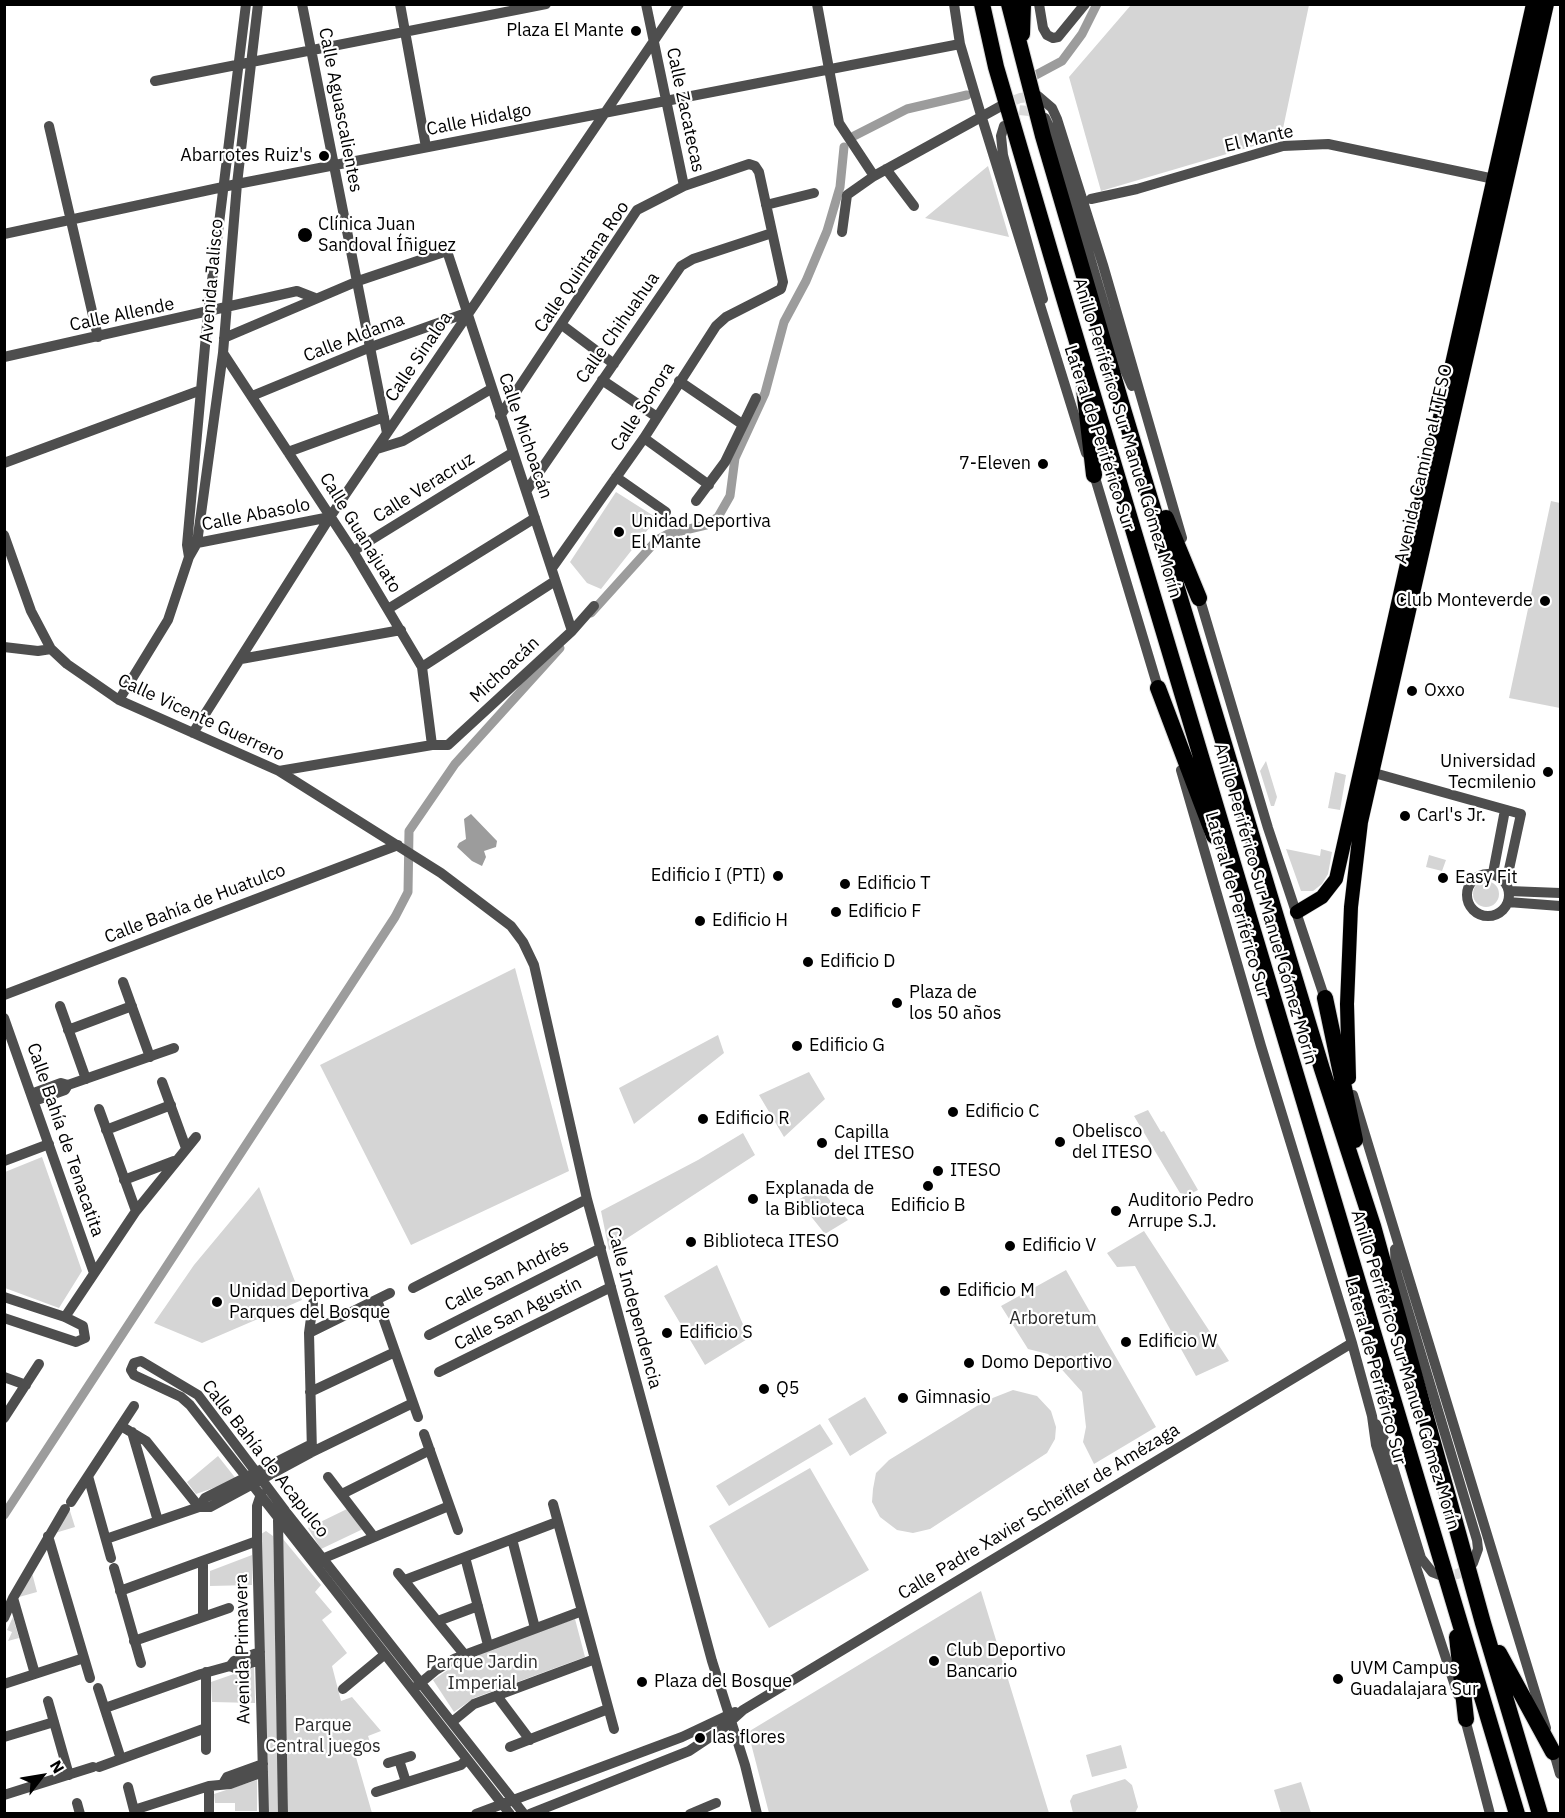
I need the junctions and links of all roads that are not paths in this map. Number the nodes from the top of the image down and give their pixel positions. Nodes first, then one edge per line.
1 (246, 4) edge
2 (258, 4) edge
3 (302, 4) edge
4 (400, 4) edge
5 (546, 4) edge
6 (646, 4) edge
7 (680, 4) edge
8 (818, 4) edge
9 (954, 4) edge
10 (982, 4) edge
11 (1009, 4) edge
12 (1023, 4) edge
13 (1039, 4) edge
14 (1085, 4) edge
15 (1533, 4) edge
16 (1547, 4) edge
17 (405, 32) junction
18 (654, 40) junction
19 (960, 44) junction
20 (311, 50) junction
21 (1022, 59) junction
22 (252, 62) junction
23 (239, 64) junction
24 (830, 71) junction
25 (155, 81) dead end
26 (1038, 96) dead end
27 (667, 103) junction
28 (1001, 106) tunnel mouth
29 (604, 112) junction
30 (981, 115) junction
31 (1045, 118) dead end
32 (49, 126) dead end
33 (1004, 126) dead end
34 (426, 147) junction
35 (334, 165) junction
36 (886, 169) junction
37 (874, 176) junction
38 (1500, 180) junction
39 (237, 184) junction
40 (684, 186) junction
41 (224, 187) junction
42 (814, 193) dead end
43 (1091, 199) dead end
44 (766, 205) junction
45 (914, 206) dead end
46 (71, 221) junction
47 (842, 232) dead end
48 (772, 233) junction
49 (4, 234) edge
50 (358, 281) junction
51 (315, 298) junction
52 (227, 307) junction
53 (469, 312) junction
54 (208, 313) junction
55 (562, 325) junction
56 (98, 337) junction
57 (224, 338) junction
58 (1050, 341) junction
59 (1079, 345) junction
60 (370, 347) junction
61 (223, 353) junction
62 (4, 357) edge
63 (614, 364) junction
64 (602, 380) junction
65 (679, 381) junction
66 (491, 389) junction
67 (201, 390) junction
68 (252, 396) junction
69 (756, 398) dead end
70 (1123, 409) junction
71 (500, 416) junction
72 (384, 417) junction
73 (657, 417) junction
74 (742, 424) junction
75 (197, 434) junction
76 (387, 434) junction
77 (1152, 434) junction
78 (212, 435) junction
79 (644, 438) junction
80 (377, 449) junction
81 (288, 452) junction
82 (512, 453) junction
83 (4, 463) edge
84 (1094, 476) junction
85 (616, 477) junction
86 (708, 485) junction
87 (527, 490) junction
88 (696, 501) dead end
89 (666, 512) dead end
90 (330, 517) junction
91 (535, 518) junction
92 (4, 535) edge
93 (192, 544) junction
94 (353, 551) junction
95 (552, 568) junction
96 (555, 581) junction
97 (1199, 598) junction
98 (594, 606) dead end
99 (388, 609) junction
100 (401, 630) junction
101 (572, 631) junction
102 (4, 647) edge
103 (51, 650) junction
104 (241, 659) junction
105 (422, 667) junction
106 (1158, 688) junction
107 (119, 700) junction
108 (193, 733) junction
109 (432, 745) junction
110 (279, 771) junction
111 (1366, 771) junction
112 (1505, 810) junction
113 (399, 846) junction
114 (417, 856) joint
115 (1493, 873) junction
116 (1508, 887) junction
117 (1560, 893) edge
118 (1508, 902) junction
119 (1560, 906) edge
120 (1297, 912) junction
121 (1260, 958) junction
122 (123, 982) dead end
123 (4, 995) edge
124 (1325, 998) junction
125 (132, 1005) junction
126 (60, 1006) dead end
127 (4, 1018) edge
128 (68, 1030) junction
129 (174, 1048) dead end
130 (150, 1057) junction
131 (1349, 1078) junction
132 (86, 1079) junction
133 (162, 1082) dead end
134 (32, 1098) junction
135 (171, 1105) junction
136 (99, 1109) dead end
137 (106, 1130) junction
138 (196, 1137) dead end
139 (49, 1144) junction
140 (186, 1148) junction
141 (4, 1161) edge
142 (174, 1161) junction
143 (124, 1180) junction
144 (587, 1199) junction
145 (136, 1211) junction
146 (1373, 1226) junction
147 (1394, 1233) junction
148 (601, 1248) junction
149 (94, 1273) junction
150 (611, 1287) junction
151 (413, 1288) dead end
152 (390, 1293) dead end
153 (4, 1297) edge
154 (377, 1300) junction
155 (313, 1303) dead end
156 (65, 1317) junction
157 (4, 1318) edge
158 (309, 1333) junction
159 (429, 1335) dead end
160 (1352, 1343) junction
161 (395, 1352) junction
162 (39, 1364) dead end
163 (439, 1372) dead end
164 (4, 1377) edge
165 (26, 1385) junction
166 (310, 1392) junction
167 (413, 1403) junction
168 (134, 1406) dead end
169 (1372, 1416) junction
170 (418, 1417) dead end
171 (4, 1418) edge
172 (121, 1426) junction
173 (132, 1432) junction
174 (424, 1434) dead end
175 (311, 1448) junction
176 (430, 1450) junction
177 (88, 1476) junction
178 (328, 1477) dead end
179 (248, 1482) junction
180 (261, 1484) junction
181 (342, 1494) junction
182 (553, 1504) dead end
183 (449, 1506) junction
184 (199, 1508) junction
185 (282, 1516) junction
186 (158, 1521) junction
187 (558, 1522) junction
188 (458, 1530) dead end
189 (48, 1536) junction
190 (374, 1537) junction
191 (106, 1539) junction
192 (512, 1539) junction
193 (257, 1545) junction
194 (465, 1557) junction
195 (315, 1559) junction
196 (203, 1562) junction
197 (1473, 1563) dead end
198 (1440, 1575) dead end
199 (120, 1591) junction
200 (1453, 1597) junction
201 (13, 1598) junction
202 (352, 1605) junction
203 (478, 1606) junction
204 (229, 1608) dead end
205 (582, 1611) junction
206 (203, 1617) junction
207 (4, 1618) edge
208 (438, 1622) junction
209 (1483, 1623) junction
210 (535, 1628) junction
211 (134, 1641) junction
212 (488, 1645) junction
213 (464, 1654) junction
214 (384, 1655) junction
215 (260, 1656) junction
216 (84, 1658) junction
217 (595, 1659) junction
218 (141, 1663) dead end
219 (206, 1672) junction
220 (35, 1674) junction
221 (90, 1678) dead end
222 (420, 1683) junction
223 (4, 1684) edge
224 (98, 1688) dead end
225 (343, 1689) dead end
226 (412, 1692) junction
227 (497, 1696) junction
228 (48, 1701) dead end
229 (105, 1708) junction
230 (608, 1709) junction
231 (729, 1718) junction
232 (1466, 1719) junction
233 (54, 1722) junction
234 (452, 1722) junction
235 (206, 1728) junction
236 (614, 1729) dead end
237 (4, 1737) edge
238 (682, 1737) junction
239 (530, 1740) junction
240 (510, 1747) dead end
241 (206, 1750) dead end
242 (688, 1751) junction
243 (411, 1756) dead end
244 (121, 1759) junction
245 (467, 1759) junction
246 (1558, 1761) edge
247 (263, 1768) junction
248 (69, 1774) junction
249 (406, 1782) junction
250 (209, 1786) junction
251 (128, 1787) dead end
252 (376, 1792) dead end
253 (4, 1795) edge
254 (716, 1803) dead end
255 (509, 1806) edge
256 (135, 1812) edge
257 (693, 1813) edge
258 (209, 1814) edge
259 (264, 1814) edge
260 (283, 1814) edge
261 (476, 1814) edge
262 (524, 1814) edge
263 (530, 1814) edge
264 (757, 1814) edge
265 (1490, 1814) edge
266 (1517, 1814) edge
267 (1540, 1814) edge

1 - 23 street, Avenida Jalisco
2 - 22 street, Avenida Jalisco
3 - 20 street, Calle Aguascalientes
4 - 17 street
5 - 17 street
6 - 18 street, Calle Zacatecas
7 - 18 street, Calle Sinaloa
8 - 24 street
9 - 19 street, Lateral de Periférico Sur
10 - 59 highway, Anillo Periférico Sur Manuel Gómez Morín
11 - 21 highway, Anillo Periférico Sur Manuel Gómez Morín
12 - 21 highway
13 - 14 street
15 - 38 main road, Avenida Camino al ITESO
16 - 38 main road, Avenida Camino al ITESO
17 - 20 street
17 - 34 street
18 - 27 street, Calle Zacatecas
18 - 29 street, Calle Sinaloa
19 - 24 street, Calle Hidalgo
19 - 30 street, Lateral de Periférico Sur
20 - 22 street
20 - 35 street, Calle Aguascalientes
21 - 70 highway, Anillo Periférico Sur Manuel Gómez Morín
22 - 23 street
22 - 39 street, Avenida Jalisco
23 - 25 street
23 - 41 street, Avenida Jalisco
24 - 27 street, Calle Hidalgo
24 - 37 street
26 - 77 street
27 - 29 street, Calle Hidalgo
27 - 40 street, Calle Zacatecas
28 - 30 street
29 - 34 street, Calle Hidalgo
29 - 53 street, Calle Sinaloa
30 - 36 street
30 - 58 street, Lateral de Periférico Sur
31 - 77 street
32 - 46 street
33 - 58 street
34 - 35 street, Calle Hidalgo
35 - 39 street, Calle Hidalgo
35 - 50 street, Calle Aguascalientes
36 - 37 street
36 - 45 street
37 - 47 street
38 - 43 street, El Mante
38 - 111 main road, Avenida Camino al ITESO
39 - 41 street, Calle Hidalgo
39 - 52 street, Avenida Jalisco
40 - 44 street, Calle Quintana Roo
40 - 55 street, Calle Quintana Roo
41 - 46 street, Calle Hidalgo
41 - 54 street, Avenida Jalisco
42 - 44 street
44 - 48 street
46 - 49 street, Calle Hidalgo
46 - 56 street
48 - 63 street, Calle Chihuahua
48 - 65 street, Calle Sonora
50 - 51 street
50 - 53 street, Calle Michoacán
50 - 60 street, Calle Aguascalientes
51 - 52 street, Calle Allende
51 - 57 street
52 - 54 street, Calle Allende
52 - 57 street, Avenida Jalisco
53 - 60 street, Calle Aldama
53 - 66 street, Calle Michoacán
53 - 76 street, Calle Sinaloa
54 - 56 street, Calle Allende
54 - 67 street, Avenida Jalisco
55 - 63 street
55 - 71 street, Calle Quintana Roo
56 - 62 street, Calle Allende
57 - 61 street, Avenida Jalisco
58 - 84 street, Lateral de Periférico Sur
59 - 84 highway
59 - 121 highway, Anillo Periférico Sur Manuel Gómez Morín
60 - 68 street, Calle Aldama
60 - 72 street, Calle Aguascalientes
61 - 68 street, Calle Guanajuato
61 - 78 street, Avenida Jalisco
63 - 64 street, Calle Chihuahua
64 - 73 street
64 - 87 street, Calle Chihuahua
65 - 73 street, Calle Sonora
65 - 74 street
66 - 71 street, Calle Michoacán
66 - 80 street
67 - 75 street, Avenida Jalisco
67 - 83 street
68 - 81 street, Calle Guanajuato
69 - 74 street
70 - 97 highway
70 - 146 highway, Anillo Periférico Sur Manuel Gómez Morín
71 - 82 street, Calle Michoacán
72 - 76 street, Calle Aguascalientes
72 - 81 street
73 - 79 street, Calle Sonora
74 - 86 street
75 - 78 street
75 - 93 street, Avenida Jalisco
76 - 80 street, Calle Sinaloa
77 - 97 street
78 - 93 street, Avenida Jalisco
79 - 85 street, Calle Sonora
79 - 86 street
80 - 90 street, Calle Sinaloa
81 - 90 street, Calle Guanajuato
82 - 87 street, Calle Michoacán
82 - 94 street, Calle Veracruz
84 - 106 street, Lateral de Periférico Sur
85 - 89 street
85 - 95 street, Calle Sonora
86 - 88 street
87 - 91 street, Calle Michoacán
90 - 93 street, Calle Abasolo
90 - 94 street, Calle Guanajuato
90 - 104 street, Calle Sinaloa
91 - 95 street, Calle Michoacán
91 - 99 street
92 - 103 street, Calle Vicente Guerrero
93 - 107 street, Avenida Jalisco
94 - 99 street, Calle Guanajuato
95 - 96 street, Calle Michoacán
96 - 101 street, Calle Michoacán
96 - 105 street
97 - 120 street
98 - 101 street, Michoacán
99 - 100 street, Calle Guanajuato
100 - 104 street
100 - 105 street, Calle Guanajuato
101 - 109 street, Michoacán
102 - 103 street
103 - 107 street, Calle Vicente Guerrero
104 - 108 street, Calle Sinaloa
105 - 109 street, Calle Guanajuato
106 - 121 highway
106 - 160 street, Lateral de Periférico Sur
107 - 108 street, Calle Vicente Guerrero
108 - 110 street, Calle Vicente Guerrero
109 - 110 street, Michoacán
110 - 113 street, Calle Vicente Guerrero
111 - 112 street
111 - 120 main road, Avenida Camino al ITESO
111 - 131 main road, Avenida Camino al ITESO
112 - 115 street
112 - 116 street
113 - 114 street, Calle Vicente Guerrero
113 - 123 street, Calle Bahía de Huatulco
114 - 144 street, Calle Independencia
115 - 116 street
115 - 118 street
116 - 117 street
116 - 118 street
118 - 119 street
120 - 124 street
121 - 200 highway, Anillo Periférico Sur Manuel Gómez Morín
122 - 125 street
124 - 131 street
124 - 146 highway
125 - 128 street
125 - 130 street
126 - 128 street
127 - 134 street, Calle Bahía de Tenacatita
128 - 132 street
129 - 130 street
130 - 132 street
131 - 147 street
132 - 134 street
133 - 135 street
134 - 139 street, Calle Bahía de Tenacatita
135 - 137 street
135 - 140 street
136 - 137 street
137 - 143 street
138 - 140 street
139 - 141 street
139 - 149 street, Calle Bahía de Tenacatita
140 - 142 street
142 - 143 street
142 - 145 street
143 - 145 street
144 - 148 street, Calle Independencia
144 - 151 street
145 - 149 street
146 - 209 highway, Anillo Periférico Sur Manuel Gómez Morín
147 - 197 street
147 - 246 street
148 - 150 street, Calle Independencia
148 - 159 street, Calle San Andrés
149 - 156 street
150 - 163 street, Calle San Agustín
150 - 231 street, Calle Independencia
152 - 154 street
153 - 156 street
154 - 158 street
154 - 161 street
155 - 158 street
156 - 157 street
158 - 166 street
160 - 169 street, Lateral de Periférico Sur
160 - 231 street, Calle Padre Xavier Scheifler de Amézaga
161 - 166 street
161 - 167 street
162 - 165 street
164 - 165 street
165 - 171 street
166 - 175 street
167 - 170 street
167 - 175 street
168 - 172 street
169 - 198 street
169 - 232 street, Lateral de Periférico Sur
172 - 173 street
172 - 177 street
173 - 184 street
173 - 186 street
174 - 176 street
175 - 180 street
176 - 181 street
176 - 183 street
177 - 189 street
177 - 191 street
178 - 181 street
179 - 180 street, Calle Bahía de Acapulco
179 - 180 street
179 - 180 street, Calle Bahía de Acapulco
179 - 184 street
180 - 185 street, Calle Bahía de Acapulco
180 - 193 street, Avenida Primavera
181 - 190 street
182 - 187 street
183 - 188 street
183 - 190 street
184 - 186 street
185 - 195 street, Calle Bahía de Acapulco
185 - 260 street, Avenida Primavera
186 - 191 street
187 - 192 street
187 - 205 street
189 - 201 street
189 - 216 street
190 - 195 street
191 - 199 street
192 - 194 street
192 - 210 street
193 - 196 street
193 - 215 street, Avenida Primavera
194 - 203 street
194 - 208 street
195 - 202 street, Calle Bahía de Acapulco
196 - 199 street
196 - 206 street
199 - 211 street
200 - 232 highway
200 - 266 highway, Anillo Periférico Sur Manuel Gómez Morín
201 - 207 street
201 - 220 street
202 - 214 street, Calle Bahía de Acapulco
202 - 222 street, Calle Bahía de Acapulco
203 - 208 street
203 - 212 street
204 - 206 street
205 - 210 street
205 - 217 street
206 - 211 street
208 - 213 street
209 - 246 highway
209 - 267 highway, Anillo Periférico Sur Manuel Gómez Morín
210 - 212 street
211 - 218 street
212 - 213 street
213 - 222 street
214 - 225 street
214 - 226 street, Calle Bahía de Acapulco
215 - 219 street
215 - 247 street, Avenida Primavera
216 - 220 street
216 - 221 street
217 - 227 street
217 - 230 street
219 - 229 street
219 - 235 street
220 - 223 street
222 - 226 street
222 - 234 street, Calle Bahía de Acapulco
224 - 229 street
226 - 245 street, Calle Bahía de Acapulco
227 - 234 street
227 - 239 street
228 - 233 street
229 - 244 street
230 - 236 street
230 - 239 street
231 - 238 street
231 - 242 street
231 - 264 street, Calle Independencia
232 - 265 street, Lateral de Periférico Sur
233 - 237 street
233 - 248 street
234 - 255 street, Calle Bahía de Acapulco
235 - 241 street
235 - 244 street
238 - 242 street
238 - 255 street
239 - 240 street
242 - 263 street
243 - 249 street
244 - 248 street
245 - 249 street
245 - 255 street, Calle Bahía de Acapulco
247 - 250 street
247 - 259 street, Avenida Primavera
248 - 253 street
249 - 252 street
250 - 256 street
250 - 258 street
251 - 256 street
254 - 257 street
255 - 261 street
255 - 262 street, Calle Bahía de Acapulco

